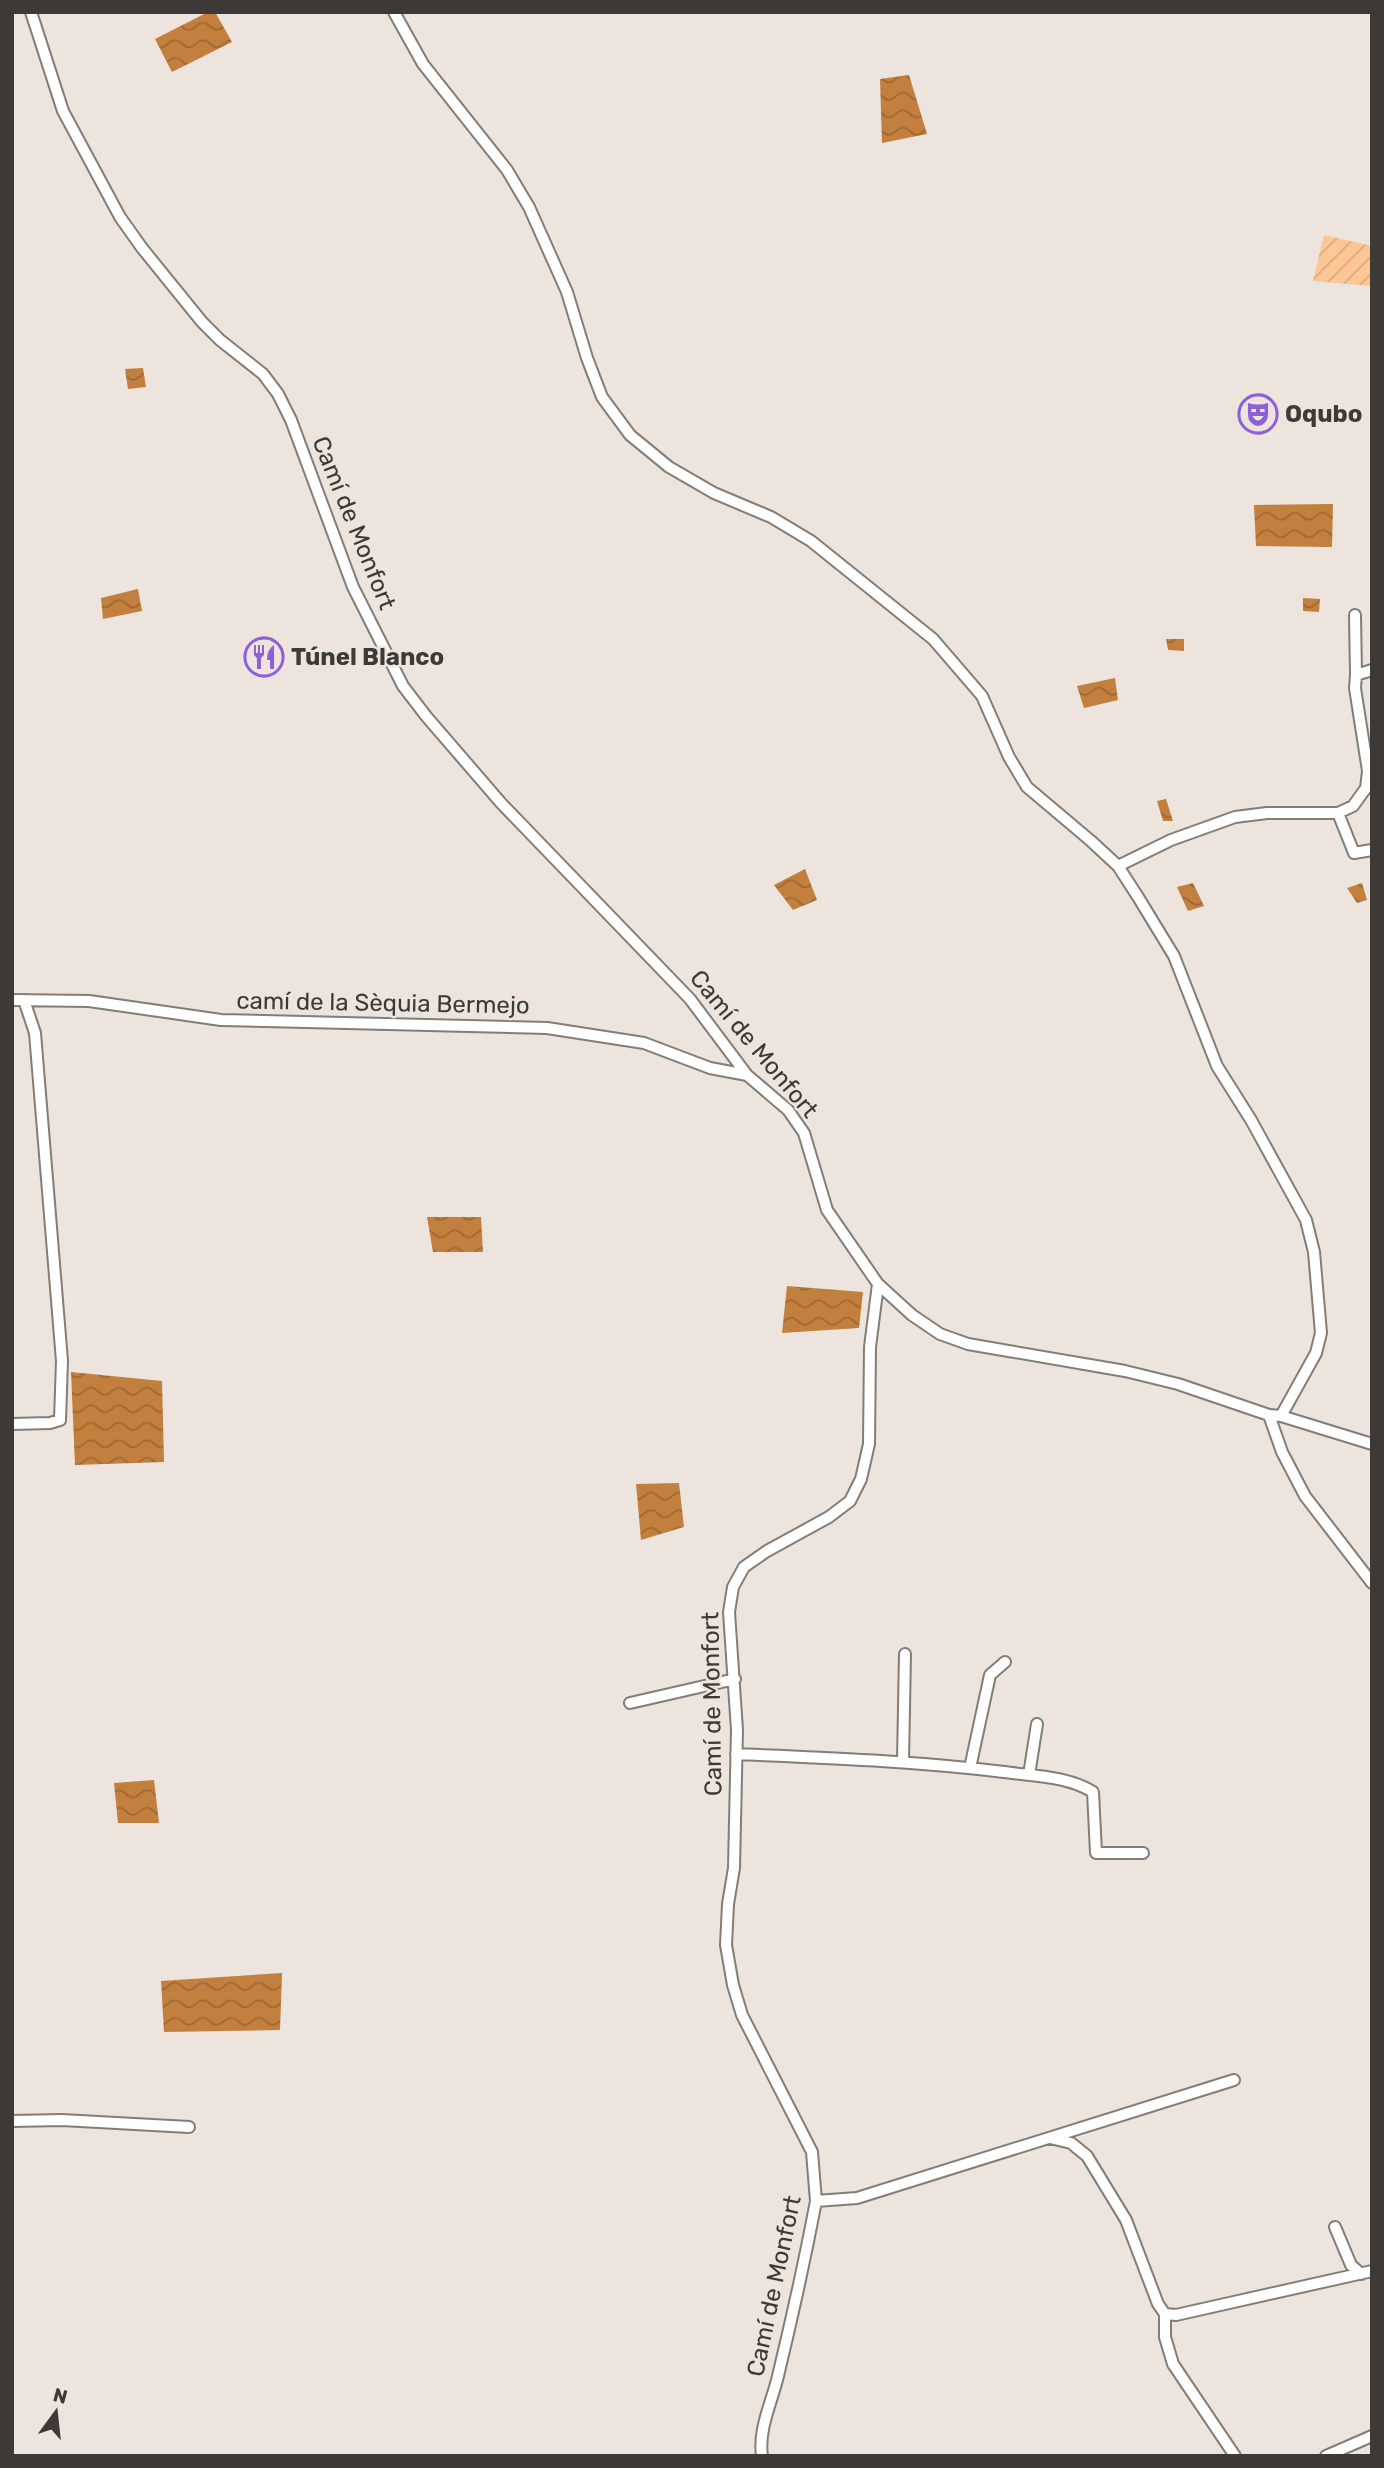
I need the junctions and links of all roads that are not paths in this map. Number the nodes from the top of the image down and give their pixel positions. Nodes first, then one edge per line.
1 (31, 12) edge
2 (394, 12) edge
3 (1355, 615) dead end
4 (1372, 670) edge
5 (1356, 675) junction
6 (1338, 813) junction
7 (1372, 850) edge
8 (1118, 866) junction
9 (18, 1000) edge
10 (747, 1075) junction
11 (878, 1284) junction
12 (1275, 1415) junction
13 (12, 1424) edge
14 (1372, 1444) edge
15 (1372, 1583) edge
16 (905, 1654) dead end
17 (1005, 1662) dead end
18 (734, 1679) junction
19 (630, 1703) dead end
20 (1037, 1724) dead end
21 (736, 1754) junction
22 (903, 1761) junction
23 (970, 1768) junction
24 (1029, 1775) junction
25 (1143, 1853) dead end
26 (1234, 2080) dead end
27 (12, 2121) edge
28 (189, 2127) dead end
29 (1048, 2138) junction
30 (816, 2200) junction
31 (1335, 2227) dead end
32 (1366, 2272) edge
33 (1165, 2314) junction
34 (1372, 2436) edge
35 (762, 2456) edge
36 (1235, 2456) edge
37 (1326, 2456) edge

1 - 10 street, Camí de Monfort
2 - 8 street
3 - 5 street
4 - 5 street
5 - 6 street
6 - 7 street
6 - 8 street
8 - 12 street
9 - 10 street, camí de la Sèquia Bermejo
9 - 13 street
10 - 11 street, Camí de Monfort
11 - 12 street
11 - 18 street, Camí de Monfort
12 - 14 street
12 - 15 street
16 - 22 street
17 - 23 street
18 - 19 street
18 - 21 street, Camí de Monfort
20 - 24 street
21 - 22 street
21 - 30 street, Camí de Monfort
22 - 23 street
23 - 24 street
24 - 25 street
26 - 29 street
27 - 28 street
29 - 30 street
29 - 33 street
30 - 35 street, Camí de Monfort
31 - 32 street
32 - 33 street
33 - 36 street
34 - 37 street

